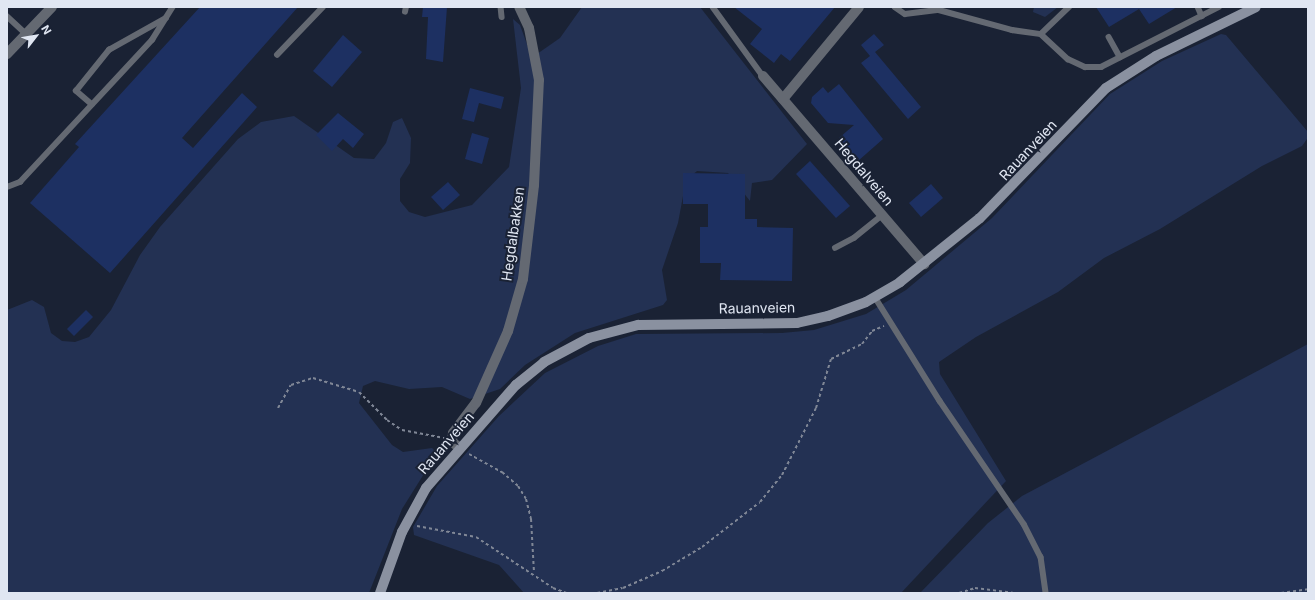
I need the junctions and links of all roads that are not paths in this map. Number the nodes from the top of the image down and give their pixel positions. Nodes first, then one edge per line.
1 (52, 7) edge
2 (173, 7) edge
3 (323, 7) edge
4 (502, 7) edge
5 (519, 7) edge
6 (713, 7) edge
7 (859, 7) edge
8 (896, 7) edge
9 (1069, 7) edge
10 (1198, 7) edge
11 (1219, 7) edge
12 (1256, 7) edge
13 (7, 16) edge
14 (1202, 16) junction
15 (166, 18) junction
16 (502, 18) dead end
17 (26, 34) junction
18 (1041, 34) junction
19 (1109, 37) dead end
20 (7, 54) edge
21 (277, 54) dead end
22 (1120, 57) junction
23 (763, 76) joint
24 (783, 99) junction
25 (92, 105) junction
26 (7, 187) edge
27 (882, 215) junction
28 (835, 248) dead end
29 (924, 264) junction
30 (875, 298) junction
31 (456, 445) junction
32 (380, 593) edge
33 (1046, 593) edge

1 - 17 street
2 - 15 lane
3 - 21 lane
4 - 16 lane
5 - 31 street, Hegdalbakken
6 - 23 lane
7 - 24 street
8 - 18 lane
9 - 18 lane
10 - 14 lane
11 - 14 lane
12 - 29 main road, Rauanveien
13 - 17 lane
14 - 22 lane
15 - 25 lane
15 - 25 lane
17 - 20 street
18 - 22 lane
19 - 22 lane
23 - 24 street, Hegdalveien
24 - 27 street, Hegdalveien
25 - 26 lane
27 - 28 lane
27 - 29 street, Hegdalveien
29 - 30 main road, Rauanveien
30 - 31 main road, Rauanveien
30 - 33 lane
31 - 32 main road, Rauanveien

